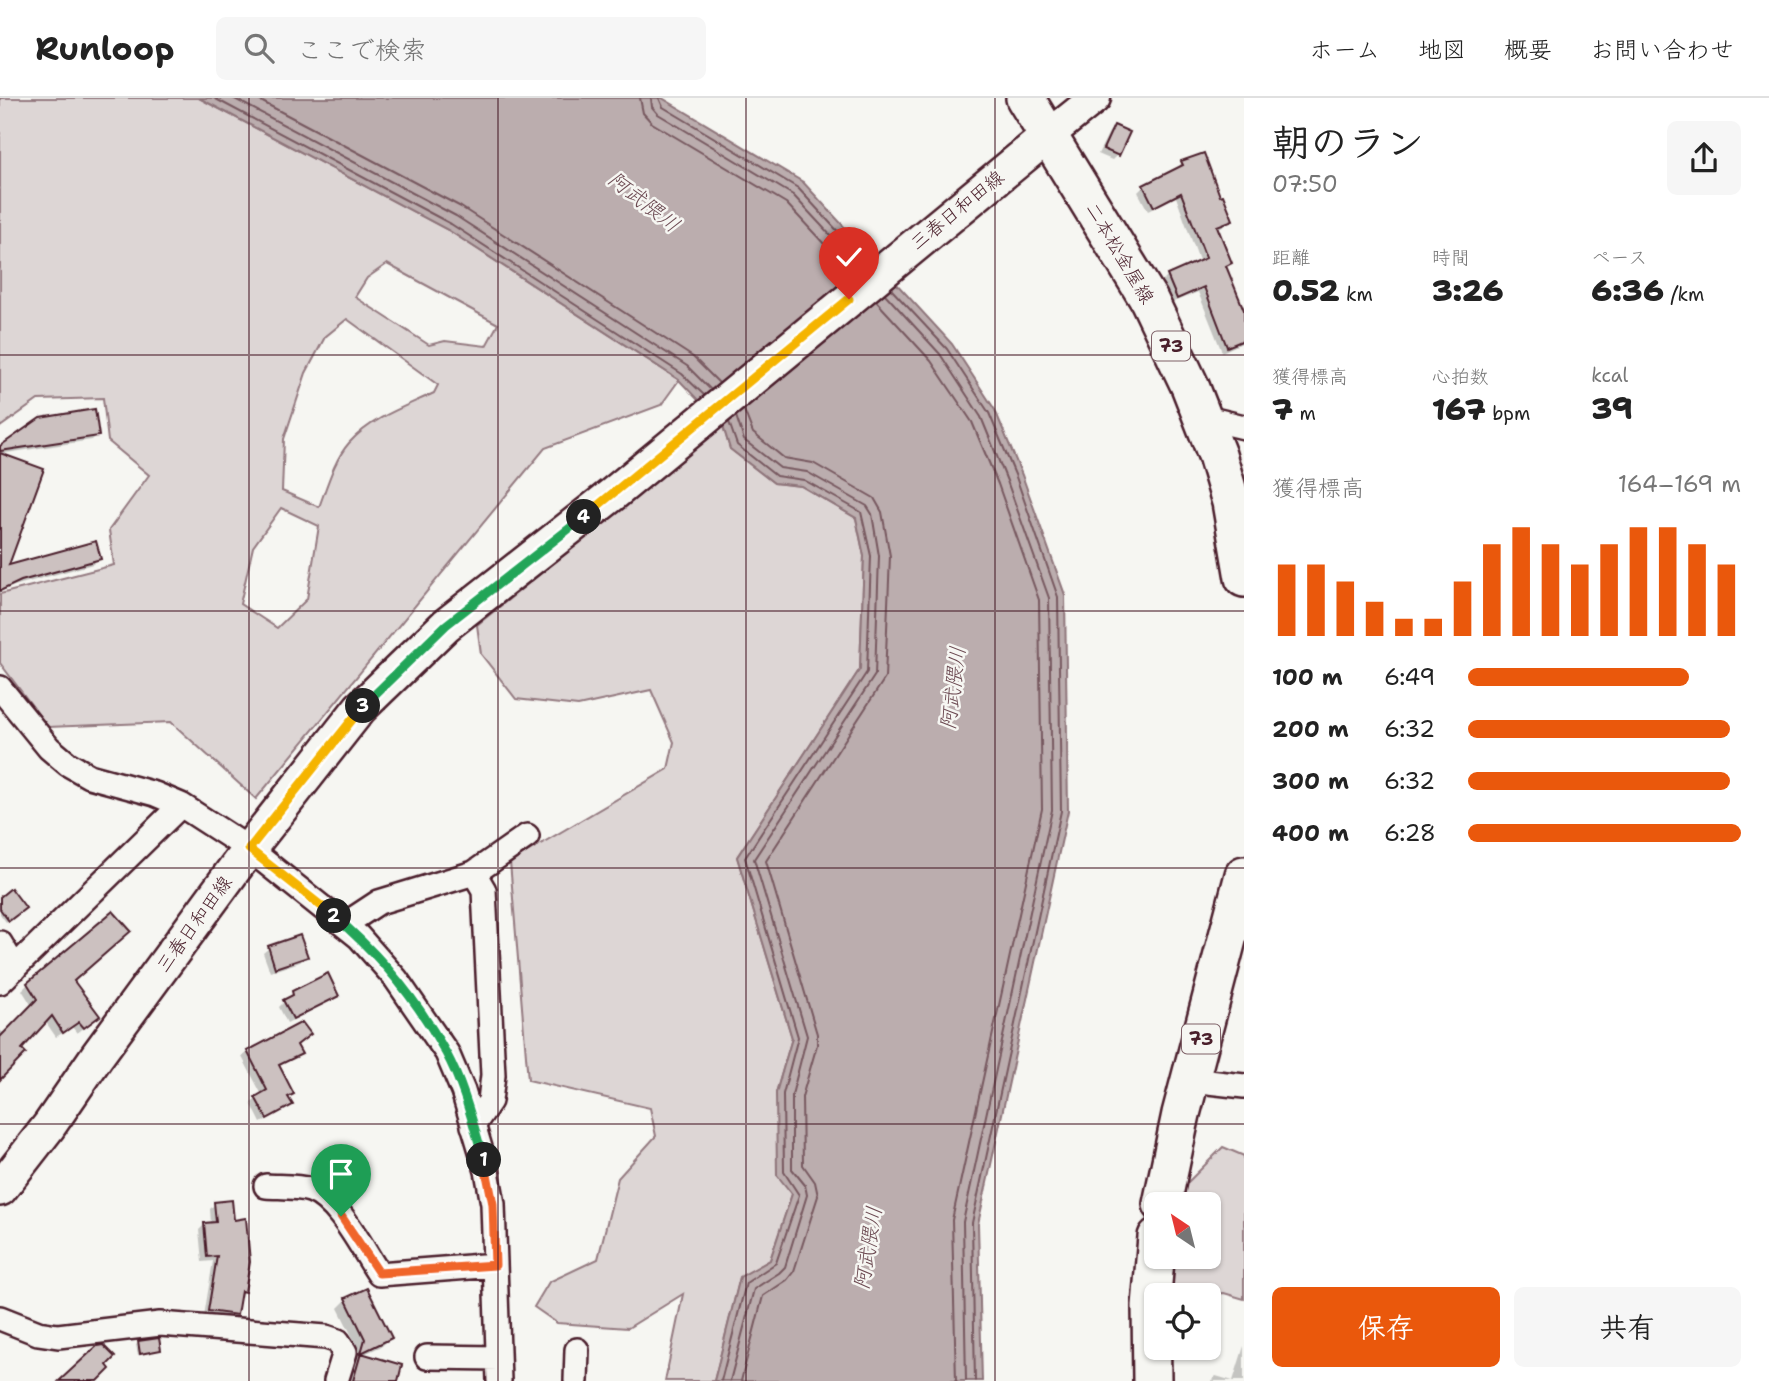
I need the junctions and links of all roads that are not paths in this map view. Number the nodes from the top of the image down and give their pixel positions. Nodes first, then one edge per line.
1 (1025, 98) edge
2 (1095, 98) edge
3 (1049, 135) junction
4 (1202, 417) junction
5 (1244, 427) edge
6 (1238, 513) edge
7 (1244, 578) edge
8 (0, 688) edge
9 (181, 804) junction
10 (527, 836) dead end
11 (249, 849) junction
12 (474, 873) junction
13 (1244, 875) edge
14 (344, 925) junction
15 (0, 943) edge
16 (7, 975) edge
17 (1191, 1080) junction
18 (1244, 1086) edge
19 (473, 1126) junction
20 (266, 1186) dead end
21 (0, 1189) edge
22 (1165, 1192) edge
23 (495, 1265) junction
24 (1154, 1269) edge
25 (0, 1318) edge
26 (576, 1350) dead end
27 (427, 1357) dead end
28 (499, 1369) edge
29 (336, 1381) edge
30 (576, 1381) edge
31 (1152, 1381) edge

1 - 3 main road, 二本松金屋線 / 73
2 - 3 street
3 - 4 main road, 二本松金屋線 / 73
3 - 11 main road, 三春日和田線
4 - 5 street
4 - 6 main road, 二本松金屋線 / 73
6 - 7 main road, 二本松金屋線 / 73
8 - 9 street
9 - 11 street
9 - 16 street
10 - 12 street
11 - 14 street
11 - 21 main road, 三春日和田線
12 - 14 street
12 - 19 street
13 - 17 main road, 73
14 - 19 street
15 - 16 street
17 - 18 street
17 - 22 main road, 73
19 - 23 street
20 - 23 street
23 - 28 street
24 - 31 main road
25 - 29 street
26 - 30 street
27 - 28 street

